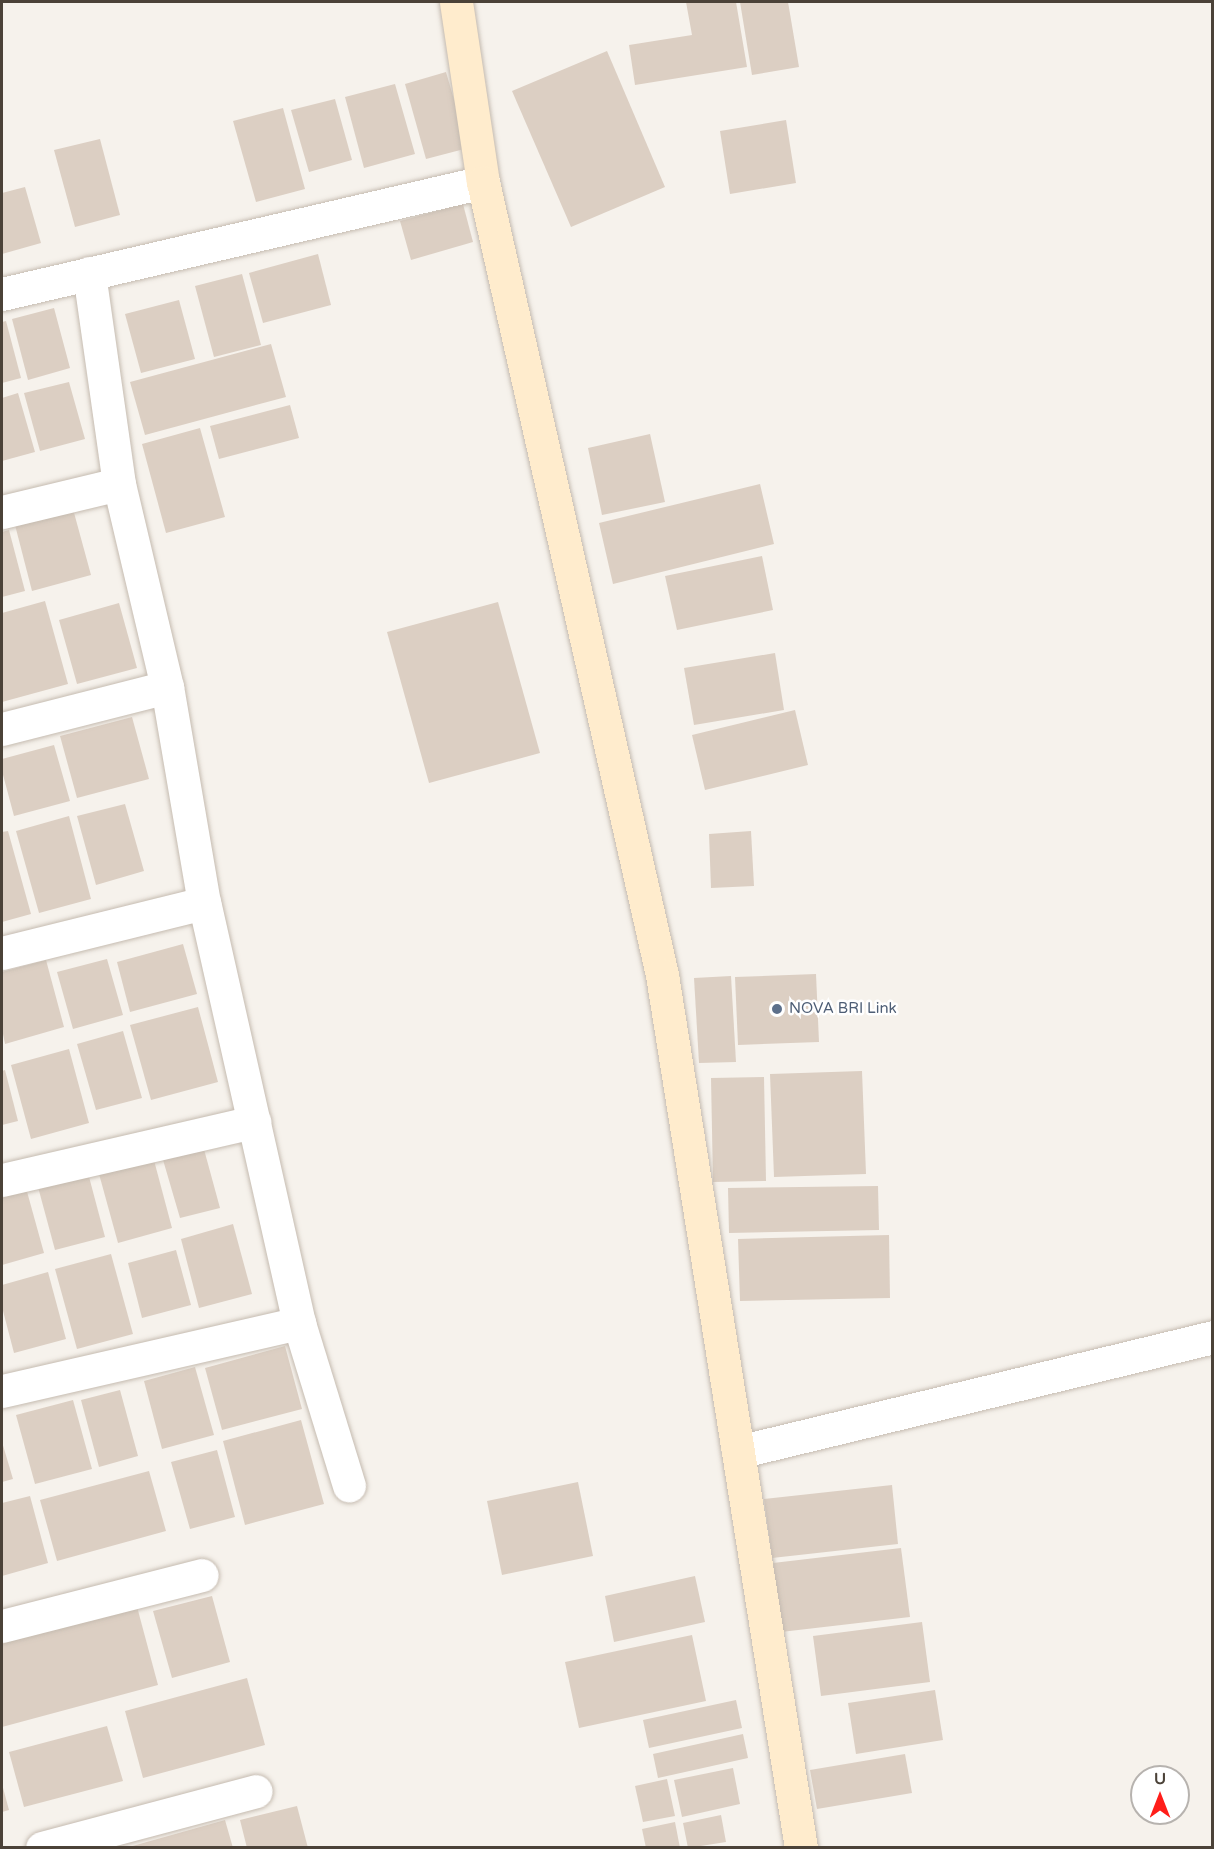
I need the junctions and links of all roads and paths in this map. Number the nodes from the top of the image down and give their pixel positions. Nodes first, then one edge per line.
1 (456, 2) edge
2 (483, 182) junction
3 (88, 273) junction
4 (2, 294) edge
5 (119, 484) junction
6 (2, 512) edge
7 (167, 687) junction
8 (2, 729) edge
9 (204, 903) junction
10 (2, 953) edge
11 (254, 1122) junction
12 (2, 1179) edge
13 (299, 1323) junction
14 (1212, 1337) edge
15 (2, 1390) edge
16 (738, 1452) junction
17 (349, 1486) dead end
18 (202, 1575) dead end
19 (2, 1626) edge
20 (256, 1791) dead end
21 (42, 1848) edge
22 (801, 1848) edge

1 - 2 street
2 - 3 street
2 - 16 street
3 - 4 street
3 - 5 street
5 - 6 street
5 - 7 street
7 - 8 street
7 - 9 street
9 - 10 street
9 - 11 street
11 - 12 street
11 - 13 street
13 - 15 street
13 - 17 street
14 - 16 street
16 - 22 street
18 - 19 street
20 - 21 street

